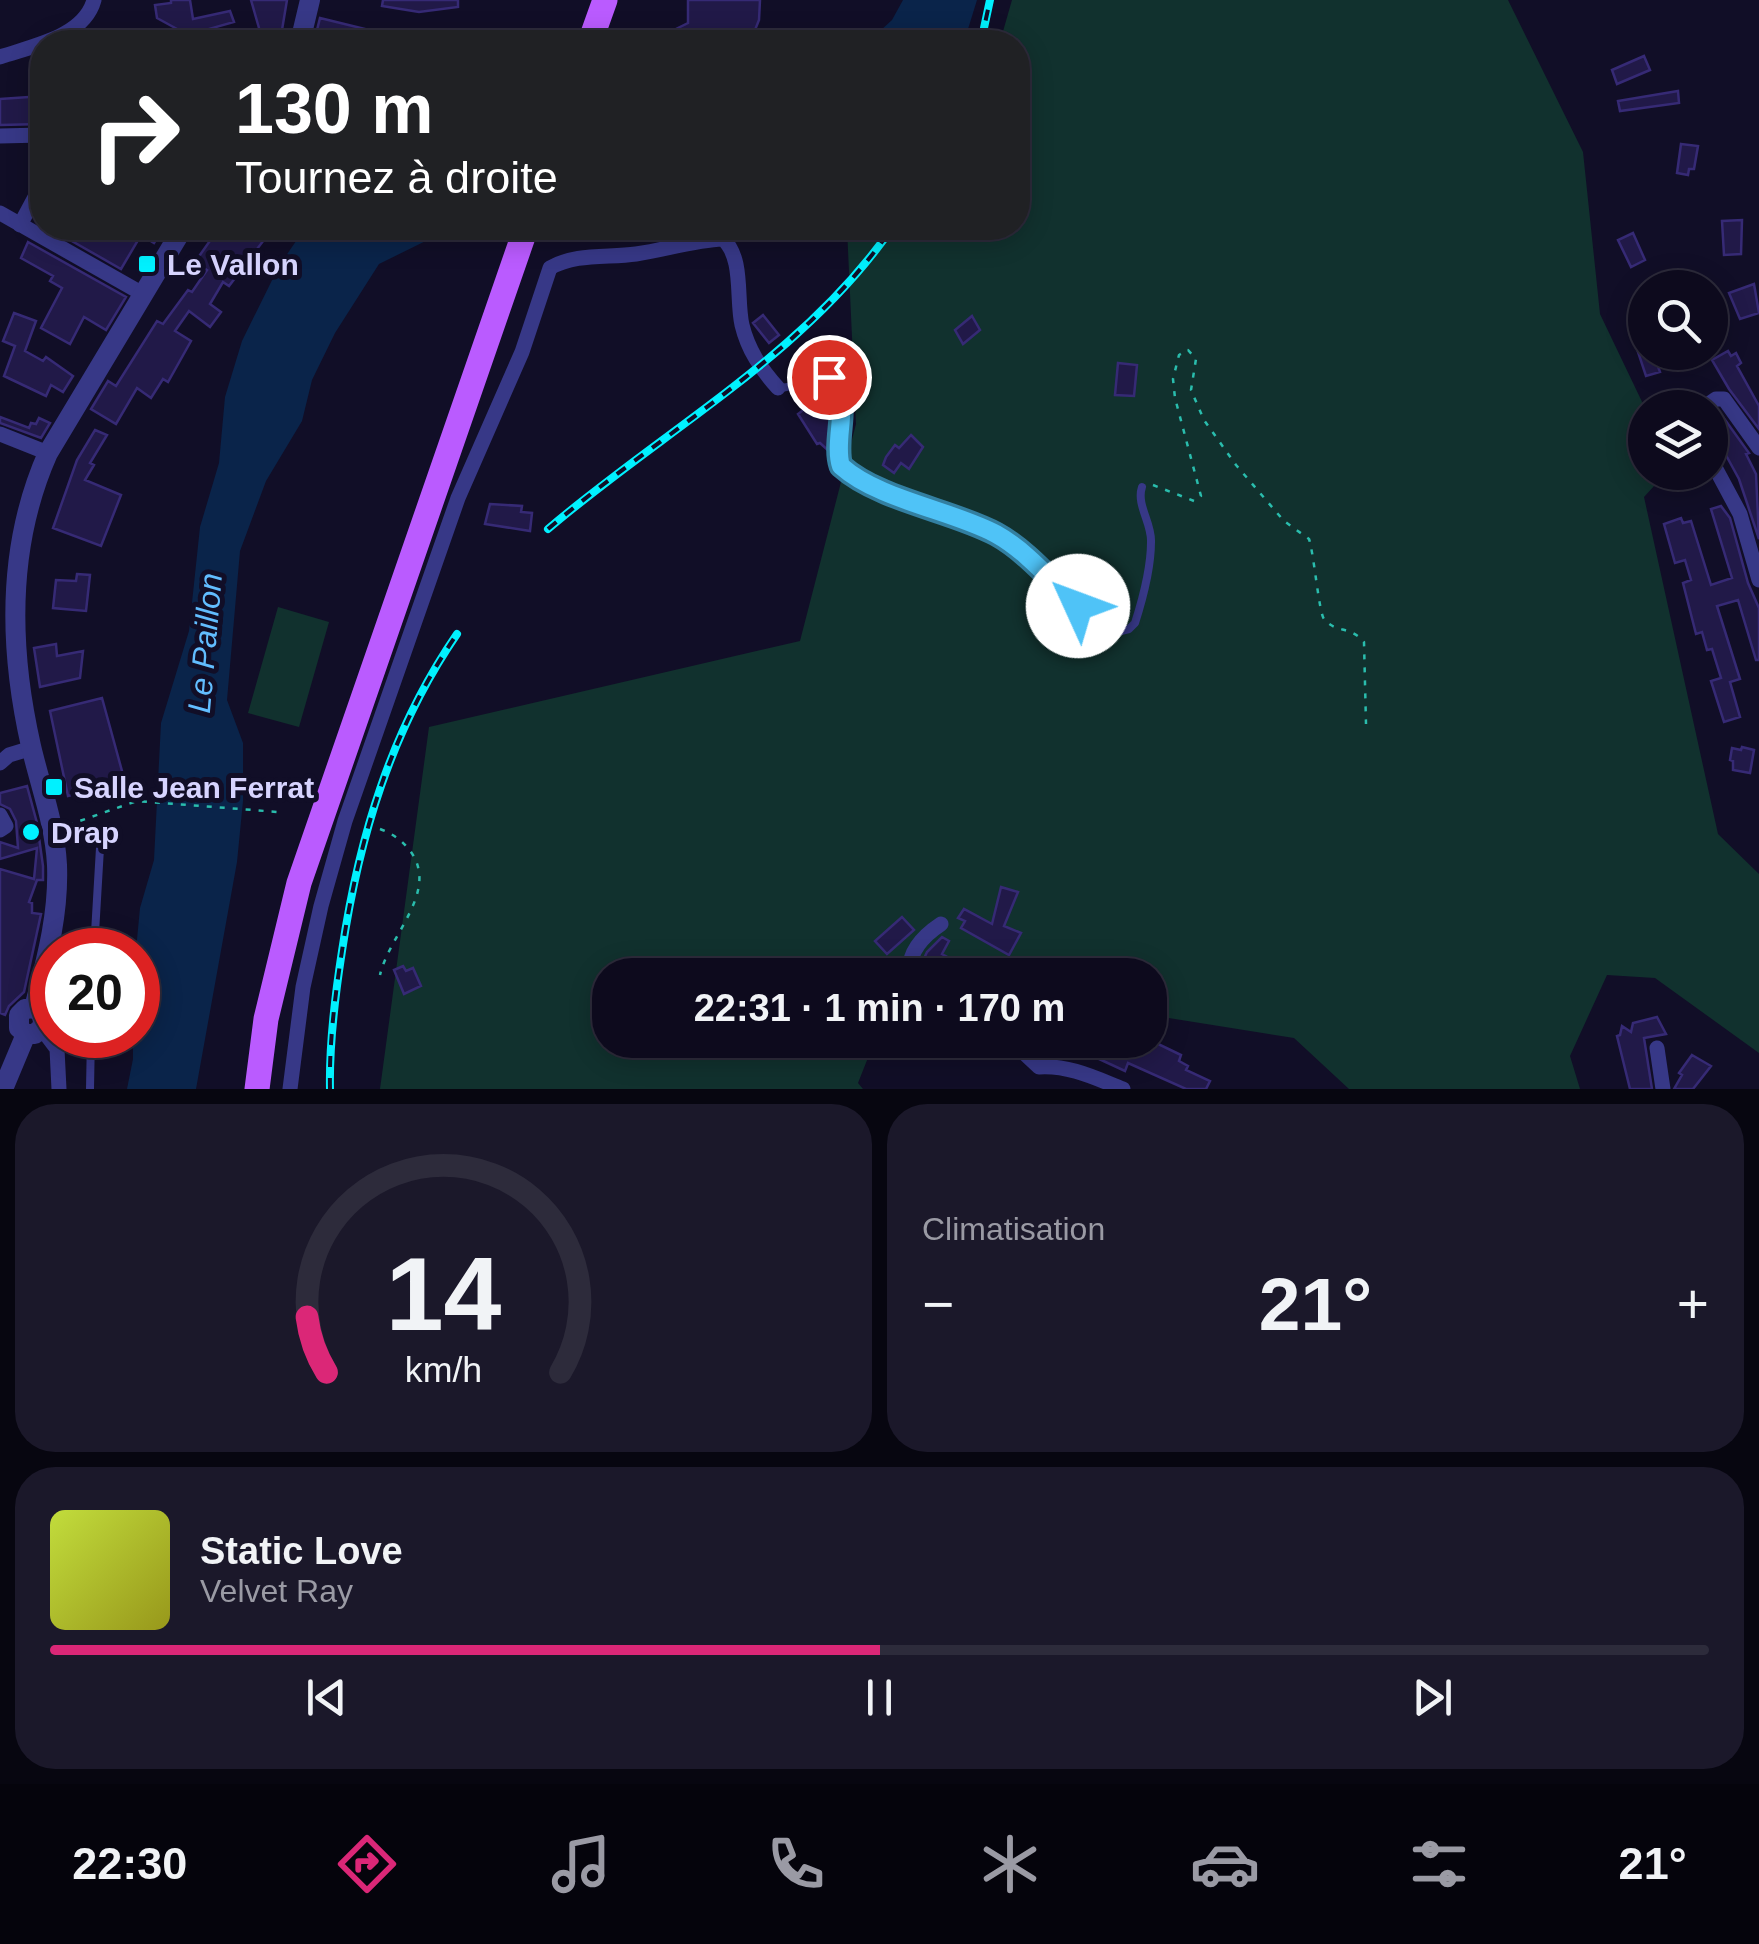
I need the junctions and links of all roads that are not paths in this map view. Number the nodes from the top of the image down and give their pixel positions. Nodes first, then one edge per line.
1 (94, 0) edge
2 (310, 0) edge
3 (605, 0) edge
4 (613, 0) edge
5 (69, 30) edge
6 (303, 30) edge
7 (594, 30) edge
8 (602, 30) edge
9 (30, 47) edge
10 (0, 57) edge
11 (30, 135) edge
12 (0, 136) edge
13 (30, 206) edge
14 (0, 213) edge
15 (20, 225) junction
16 (30, 231) edge
17 (47, 240) edge
18 (176, 240) edge
19 (523, 240) edge
20 (529, 240) edge
21 (717, 240) edge
22 (724, 240) edge
23 (509, 287) junction
24 (143, 294) junction
25 (778, 388) joint
26 (1728, 405) edge
27 (0, 434) edge
28 (1759, 448) edge
29 (48, 453) junction
30 (1142, 487) road end
31 (1727, 490) edge
32 (1759, 580) edge
33 (32, 748) junction
34 (0, 762) edge
35 (0, 815) edge
36 (0, 830) edge
37 (101, 830) dead end
38 (940, 924) dead end
39 (52, 928) edge
40 (95, 928) edge
41 (912, 958) edge
42 (30, 1022) edge
43 (1657, 1048) dead end
44 (57, 1058) edge
45 (91, 1058) edge
46 (1029, 1058) edge
47 (3, 1089) edge
48 (59, 1089) edge
49 (90, 1089) edge
50 (258, 1089) edge
51 (267, 1089) edge
52 (290, 1089) edge
53 (1123, 1089) edge
54 (1662, 1089) edge

1 - 5 street
2 - 6 street
3 - 7 main road
4 - 8 main road
9 - 10 street
11 - 12 street
13 - 15 street
14 - 15 street
15 - 16 street
17 - 24 street
18 - 24 street
19 - 23 main road
20 - 23 main road
21 - 52 street
22 - 25 street
23 - 50 main road
23 - 51 main road
24 - 29 street
25 - 30 lane
26 - 28 street
27 - 29 street
29 - 33 street
31 - 32 street
33 - 34 street
33 - 39 street
35 - 36 street
37 - 40 lane
38 - 41 street
42 - 47 street
43 - 54 street
44 - 48 street
45 - 49 lane
46 - 53 street

